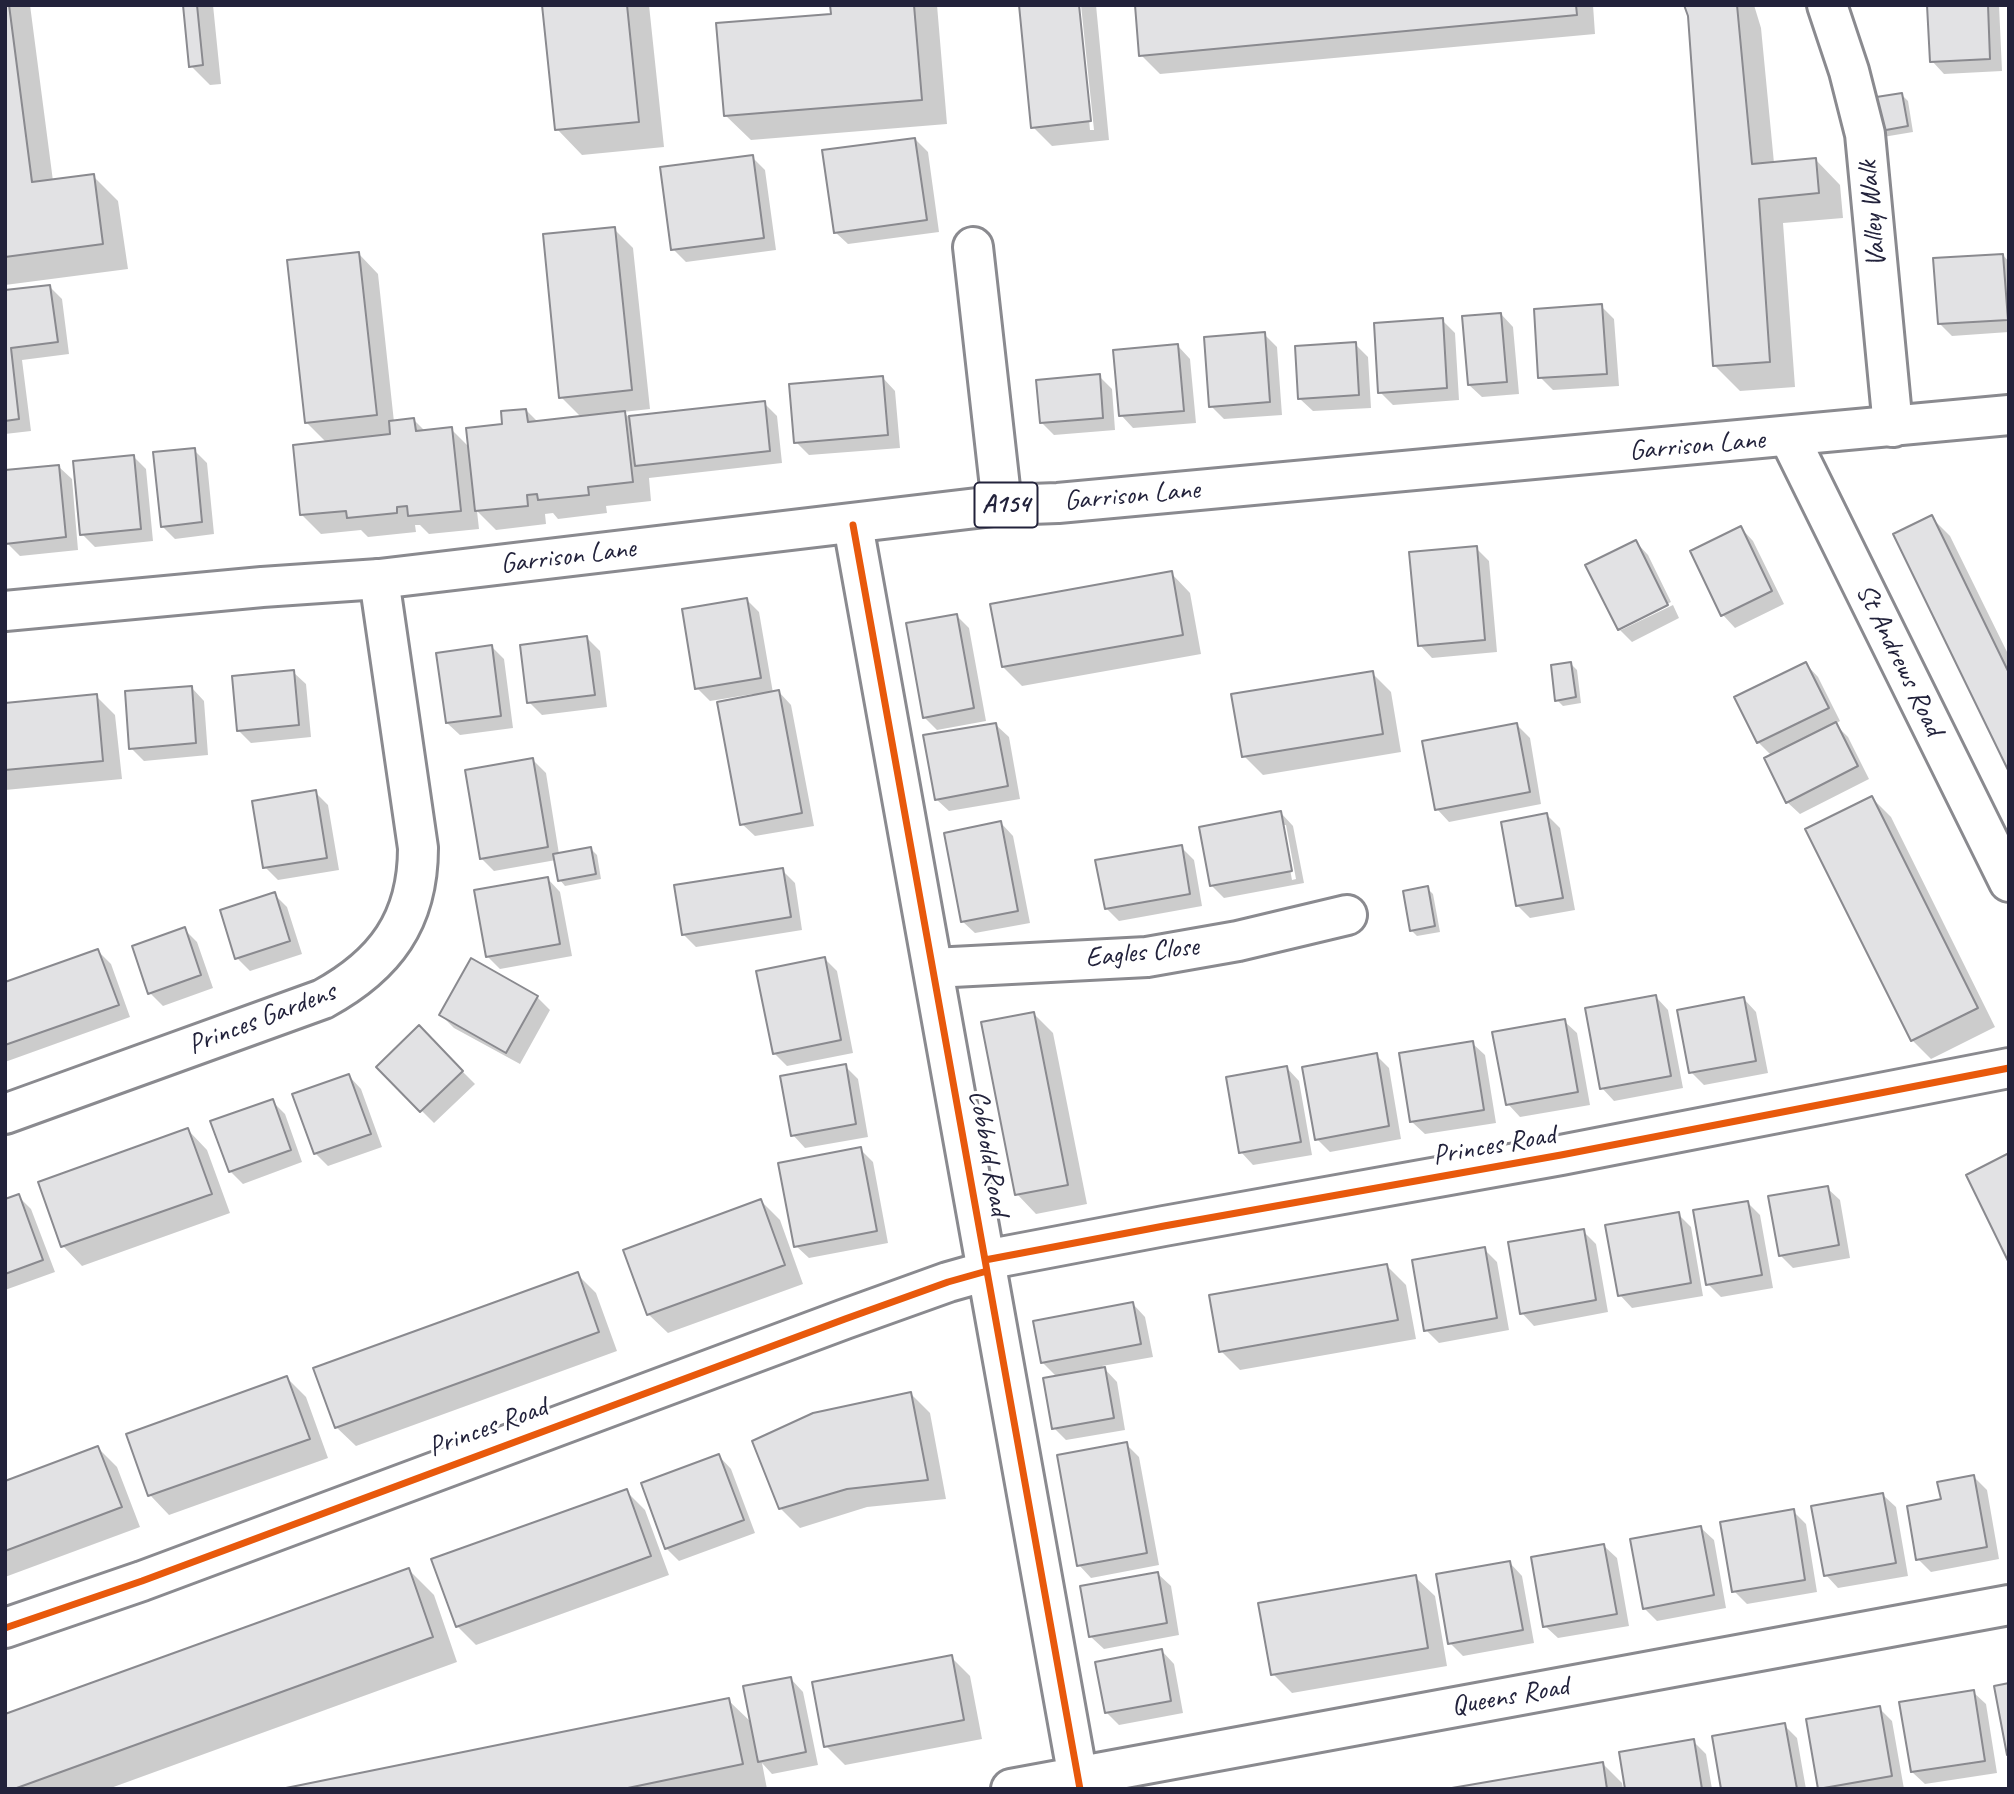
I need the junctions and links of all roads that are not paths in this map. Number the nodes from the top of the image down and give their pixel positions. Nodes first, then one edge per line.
1 (1827, 5) edge
2 (973, 247) dead end
3 (2009, 415) edge
4 (1893, 427) junction
5 (1789, 437) junction
6 (1002, 505) junction
7 (853, 524) junction
8 (379, 579) junction
9 (5, 611) edge
10 (2009, 882) edge
11 (1347, 915) dead end
12 (933, 968) junction
13 (2009, 1068) edge
14 (5, 1114) edge
15 (986, 1265) junction
16 (2009, 1605) edge
17 (5, 1628) edge
18 (1079, 1783) edge
19 (1011, 1789) edge

1 - 4 street, Valley Walk
2 - 6 street
3 - 4 street, Garrison Lane / A154
4 - 5 street, Garrison Lane / A154
5 - 6 street, Garrison Lane / A154
5 - 10 street, St Andrews Road
6 - 7 street, Garrison Lane / A154
7 - 8 street, Garrison Lane / A154
7 - 12 street, Cobbold Road
8 - 9 street, Garrison Lane / A154
8 - 14 street, Princes Gardens
11 - 12 street, Eagles Close
12 - 15 street, Cobbold Road
13 - 15 street, Princes Road
15 - 17 street, Princes Road
15 - 18 street, Cobbold Road
16 - 18 street, Queens Road
18 - 19 street, Queens Road

